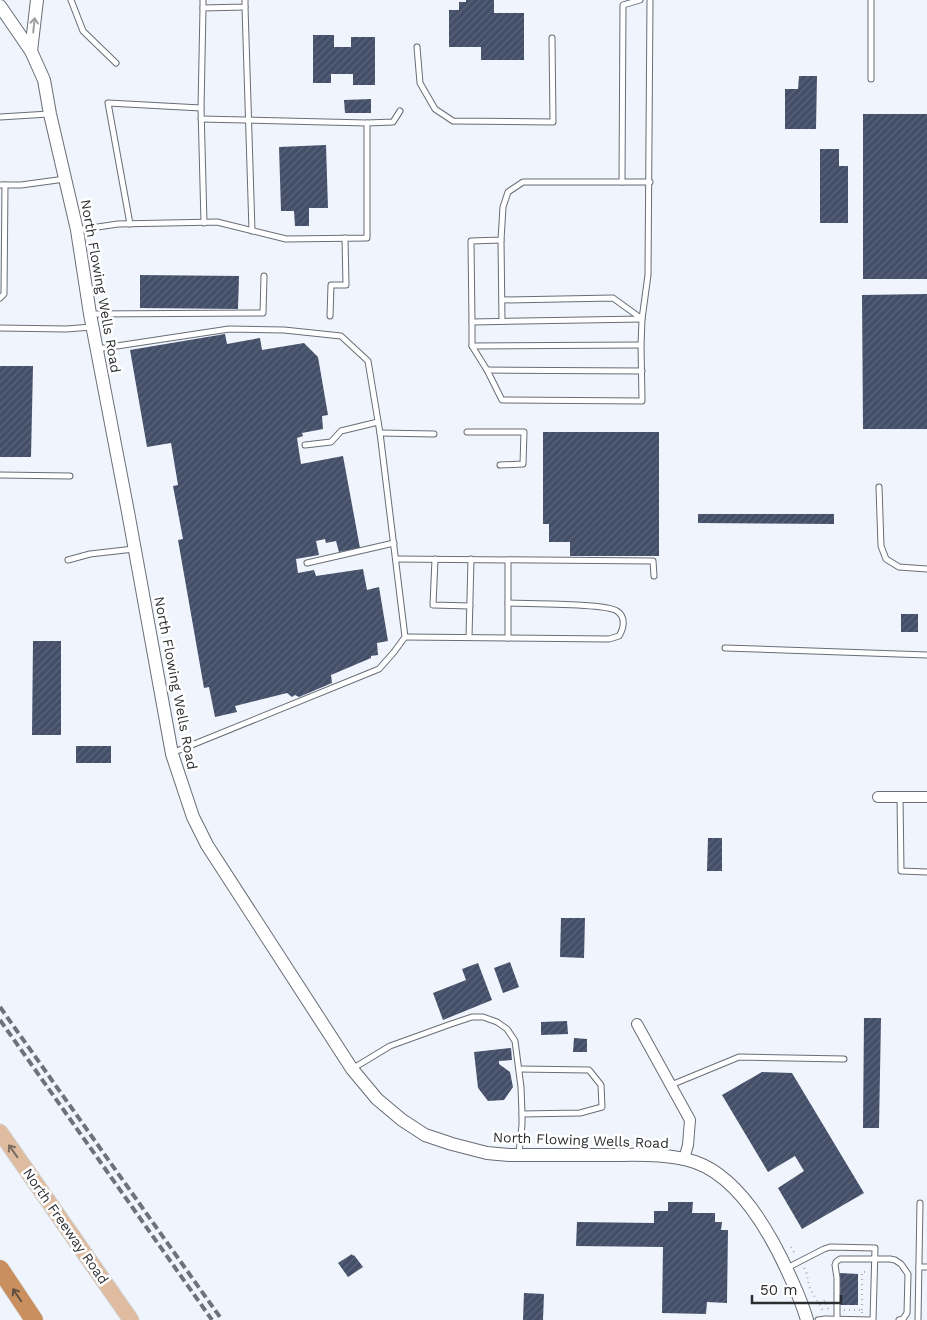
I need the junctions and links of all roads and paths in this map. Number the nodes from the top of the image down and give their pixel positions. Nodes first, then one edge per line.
1 (37, 0) edge
2 (71, 0) edge
3 (203, 0) edge
4 (245, 0) edge
5 (640, 0) edge
6 (650, 0) edge
7 (871, 0) edge
8 (0, 6) edge
9 (245, 7) junction
10 (203, 8) junction
11 (552, 38) dead end
12 (417, 47) dead end
13 (31, 51) junction
14 (116, 63) dead end
15 (871, 79) dead end
16 (201, 108) junction
17 (400, 111) dead end
18 (50, 114) junction
19 (0, 117) edge
20 (201, 119) junction
21 (248, 120) junction
22 (367, 123) junction
23 (65, 179) junction
24 (622, 182) junction
25 (650, 182) junction
26 (2, 185) edge
27 (204, 223) junction
28 (130, 224) junction
29 (77, 230) junction
30 (252, 231) junction
31 (345, 238) junction
32 (501, 240) junction
33 (264, 276) dead end
34 (0, 298) edge
35 (502, 300) junction
36 (330, 316) dead end
37 (642, 319) junction
38 (91, 321) junction
39 (502, 321) junction
40 (472, 322) junction
41 (0, 328) edge
42 (641, 345) junction
43 (472, 346) junction
44 (97, 350) junction
45 (487, 370) junction
46 (642, 371) junction
47 (378, 422) junction
48 (467, 432) dead end
49 (380, 433) junction
50 (434, 434) dead end
51 (305, 445) dead end
52 (500, 465) dead end
53 (0, 475) edge
54 (70, 476) dead end
55 (879, 487) dead end
56 (394, 543) junction
57 (134, 549) junction
58 (396, 559) junction
59 (435, 559) junction
60 (68, 560) dead end
61 (471, 560) junction
62 (508, 560) junction
63 (308, 563) dead end
64 (927, 569) edge
65 (654, 576) dead end
66 (508, 603) junction
67 (470, 606) junction
68 (405, 637) junction
69 (468, 638) junction
70 (508, 638) junction
71 (725, 648) dead end
72 (927, 655) edge
73 (172, 754) junction
74 (878, 797) dead end
75 (900, 797) junction
76 (927, 797) edge
77 (927, 872) edge
78 (638, 1024) dead end
79 (844, 1059) dead end
80 (352, 1069) junction
81 (519, 1069) junction
82 (671, 1085) junction
83 (522, 1114) junction
84 (0, 1132) edge
85 (519, 1155) junction
86 (684, 1159) junction
87 (920, 1203) dead end
88 (791, 1247) dead end
89 (875, 1259) junction
90 (800, 1261) junction
91 (919, 1267) junction
92 (927, 1267) edge
93 (0, 1269) edge
94 (787, 1269) junction
95 (874, 1272) junction
96 (862, 1310) dead end
97 (825, 1319) edge
98 (837, 1319) edge
99 (34, 1320) edge
100 (131, 1320) edge
101 (807, 1320) edge
102 (818, 1320) edge
103 (872, 1320) edge
104 (899, 1320) edge
105 (918, 1320) edge

13 -> 1 street
2 - 14 lane
3 - 10 lane
4 - 9 lane
5 - 24 lane
6 - 25 lane
7 - 15 lane
8 - 13 street, North Flowing Wells Road
9 - 10 lane
9 - 21 lane
10 - 16 lane
11 - 12 lane
13 - 18 street, North Flowing Wells Road
16 - 20 lane
16 - 28 lane
17 - 22 lane
18 - 19 lane
18 - 23 street, North Flowing Wells Road
20 - 21 lane
20 - 27 lane
21 - 22 lane
21 - 30 lane
22 - 31 lane
23 - 26 lane
23 - 29 street, North Flowing Wells Road
24 - 25 lane
24 - 32 lane
25 - 37 lane
26 - 34 lane
27 - 28 lane
27 - 30 lane
28 - 29 lane
29 - 38 street, North Flowing Wells Road
30 - 31 lane
31 - 36 lane
32 - 35 lane
32 - 40 lane
33 - 38 lane
35 - 37 lane
35 - 39 lane
37 - 39 lane
37 - 42 lane
38 - 41 lane
38 - 44 street, North Flowing Wells Road
39 - 40 lane
40 - 43 lane
42 - 43 lane
42 - 46 lane
43 - 45 lane
44 - 47 lane
44 - 57 street, North Flowing Wells Road
45 - 46 lane
45 - 46 lane
47 - 49 lane
47 - 51 lane
48 - 52 lane
49 - 50 lane
49 - 56 lane
53 - 54 lane
55 - 64 lane
56 - 58 lane
56 - 63 lane
57 - 60 lane
57 - 73 street, North Flowing Wells Road
58 - 59 lane
58 - 68 lane
59 - 61 lane
59 - 67 lane
61 - 62 lane
61 - 67 lane
62 - 65 lane
62 - 66 lane
66 - 70 lane
66 - 70 lane
67 - 69 lane
68 - 69 lane
68 - 73 lane
69 - 70 lane
71 - 72 lane
73 - 80 street, North Flowing Wells Road
74 - 75 street
75 - 76 street
75 - 77 lane
78 - 82 street, North Flowing Wells Road
79 - 82 lane
80 - 81 lane
80 - 85 street, North Flowing Wells Road
81 - 83 lane
81 - 83 lane
82 - 86 street, North Flowing Wells Road
83 - 85 lane
100 -> 84 main road, North Freeway Road
85 - 86 street, North Flowing Wells Road
86 - 94 street, North Flowing Wells Road
87 - 91 lane
88 - 90 path
89 - 90 lane
89 - 95 lane
89 - 98 lane
89 - 104 lane
90 - 94 lane
90 - 97 path
91 - 92 lane
91 - 105 lane
99 -> 93 highway
94 - 101 street, North Flowing Wells Road
95 - 96 path
95 - 103 lane
97 - 98 lane
97 - 102 lane
98 - 103 lane

